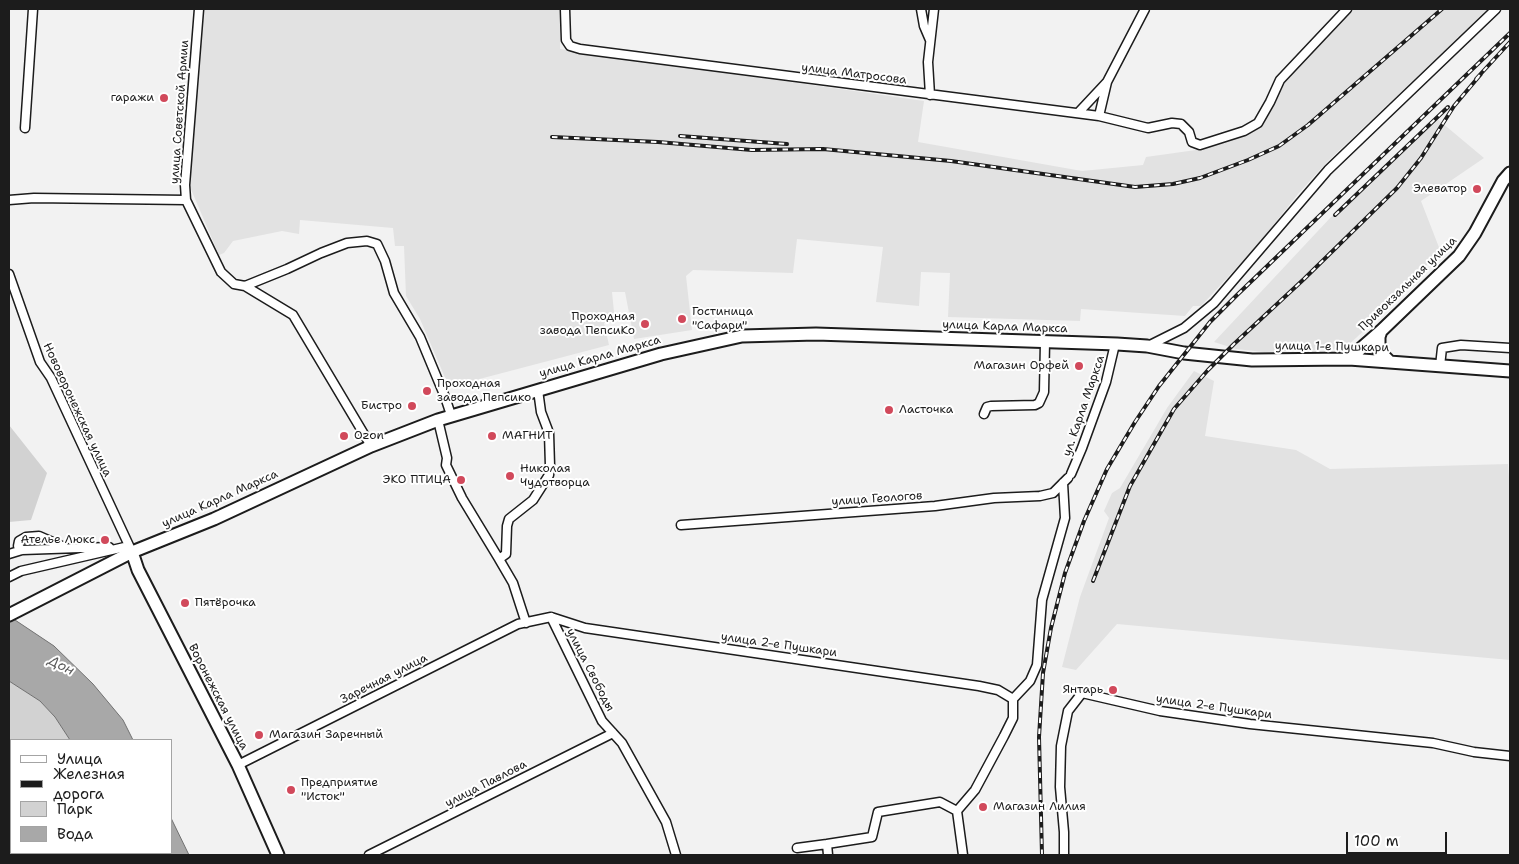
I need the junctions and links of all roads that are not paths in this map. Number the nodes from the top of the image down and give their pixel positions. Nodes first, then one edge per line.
1 (33, 9) edge
2 (199, 9) edge
3 (565, 9) edge
4 (921, 9) edge
5 (934, 9) edge
6 (1145, 9) edge
7 (1347, 9) edge
8 (1496, 9) edge
9 (930, 40) junction
10 (1107, 82) junction
11 (930, 95) junction
12 (1078, 113) junction
13 (1099, 116) junction
14 (25, 128) dead end
15 (1510, 173) edge
16 (9, 200) edge
17 (186, 200) junction
18 (9, 274) edge
19 (245, 286) junction
20 (1381, 331) junction
21 (1045, 342) junction
22 (1115, 344) junction
23 (1147, 346) junction
24 (1510, 348) edge
25 (1184, 353) joint
26 (1350, 359) junction
27 (1390, 362) junction
28 (1440, 366) junction
29 (1510, 371) edge
30 (538, 390) junction
31 (984, 414) dead end
32 (451, 415) junction
33 (438, 420) junction
34 (372, 446) junction
35 (1067, 478) junction
36 (681, 524) dead end
37 (66, 548) junction
38 (130, 549) junction
39 (22, 550) junction
40 (9, 554) edge
41 (114, 555) junction
42 (499, 559) junction
43 (9, 577) edge
44 (9, 615) edge
45 (550, 617) junction
46 (526, 623) junction
47 (1013, 699) junction
48 (613, 733) junction
49 (1510, 756) edge
50 (238, 765) junction
51 (957, 811) junction
52 (827, 844) junction
53 (797, 848) dead end
54 (278, 855) edge
55 (369, 855) edge
56 (676, 855) edge
57 (828, 855) edge
58 (963, 855) edge
59 (1064, 855) edge

1 - 14 street
2 - 17 street, улица Советской Армии
3 - 11 street, улица Матросова
4 - 9 street
5 - 9 street
6 - 10 street
7 - 13 street, улица Матросова
8 - 23 street
9 - 11 street
10 - 12 street
10 - 13 street
11 - 12 street, улица Матросова
12 - 13 street, улица Матросова
15 - 20 main road, Привокзальная улица
16 - 17 street
17 - 19 street, улица Советской Армии
18 - 38 street, Нововоронежская улица
19 - 32 street
19 - 34 street, улица Советской Армии
20 - 26 main road, Привокзальная улица
20 - 27 main road
21 - 22 main road, улица Карла Маркса
21 - 30 main road, улица Карла Маркса
21 - 31 street
22 - 23 main road, улица Карла Маркса
22 - 35 street, ул. Карла Маркса
23 - 25 main road, улица Карла Маркса
24 - 28 street
25 - 26 main road, улица 1-е Пушкари
26 - 27 main road, улица 1-е Пушкари
27 - 28 main road, улица 1-е Пушкари
28 - 29 main road, улица 1-е Пушкари
30 - 32 main road, улица Карла Маркса
30 - 42 street
32 - 33 main road, улица Карла Маркса
33 - 34 main road, улица Карла Маркса
33 - 42 street
34 - 38 main road, улица Карла Маркса
35 - 36 street, улица Геологов
35 - 47 street
37 - 39 street
37 - 39 street
37 - 41 street
38 - 41 main road, улица Карла Маркса
38 - 50 main road, Воронежская улица
39 - 40 street
41 - 43 street, улица Карла Маркса
41 - 44 main road, улица Карла Маркса
42 - 46 street
45 - 46 street, Заречная улица
45 - 47 street, улица 2-е Пушкари
45 - 48 street, улица Свободы
46 - 50 street, Заречная улица
47 - 51 street
48 - 55 street, улица Павлова
48 - 56 street, улица Свободы
49 - 59 street, улица 2-е Пушкари
50 - 54 main road, Воронежская улица
51 - 52 street
51 - 58 street
52 - 53 street
52 - 57 street

